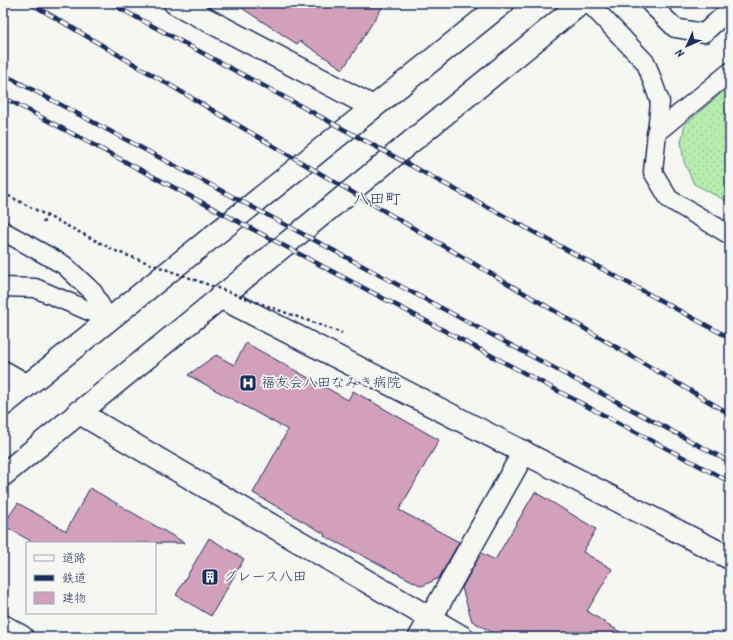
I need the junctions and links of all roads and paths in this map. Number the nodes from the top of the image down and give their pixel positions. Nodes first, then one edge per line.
1 (175, 3) edge
2 (503, 3) edge
3 (581, 3) edge
4 (589, 3) edge
5 (650, 3) edge
6 (730, 9) edge
7 (730, 72) edge
8 (373, 107) junction
9 (656, 133) junction
10 (3, 193) edge
11 (3, 231) edge
12 (730, 235) edge
13 (3, 287) edge
14 (220, 296) junction
15 (108, 319) junction
16 (342, 333) dead end
17 (3, 372) edge
18 (26, 384) junction
19 (3, 405) edge
20 (78, 412) junction
21 (524, 452) junction
22 (3, 475) edge
23 (730, 558) edge
24 (3, 626) edge
25 (425, 628) edge
26 (22, 637) edge
27 (462, 637) edge

1 - 8 street
2 - 8 street
3 - 14 street
4 - 9 lane
5 - 6 lane
7 - 9 lane
8 - 15 street
9 - 12 lane
10 - 16 path, bridge
11 - 15 lane
13 - 15 lane
14 - 20 street
14 - 21 street
15 - 18 street
17 - 18 street
18 - 19 street
20 - 22 street
20 - 25 street
21 - 23 street
21 - 25 street
24 - 26 street
25 - 27 street

